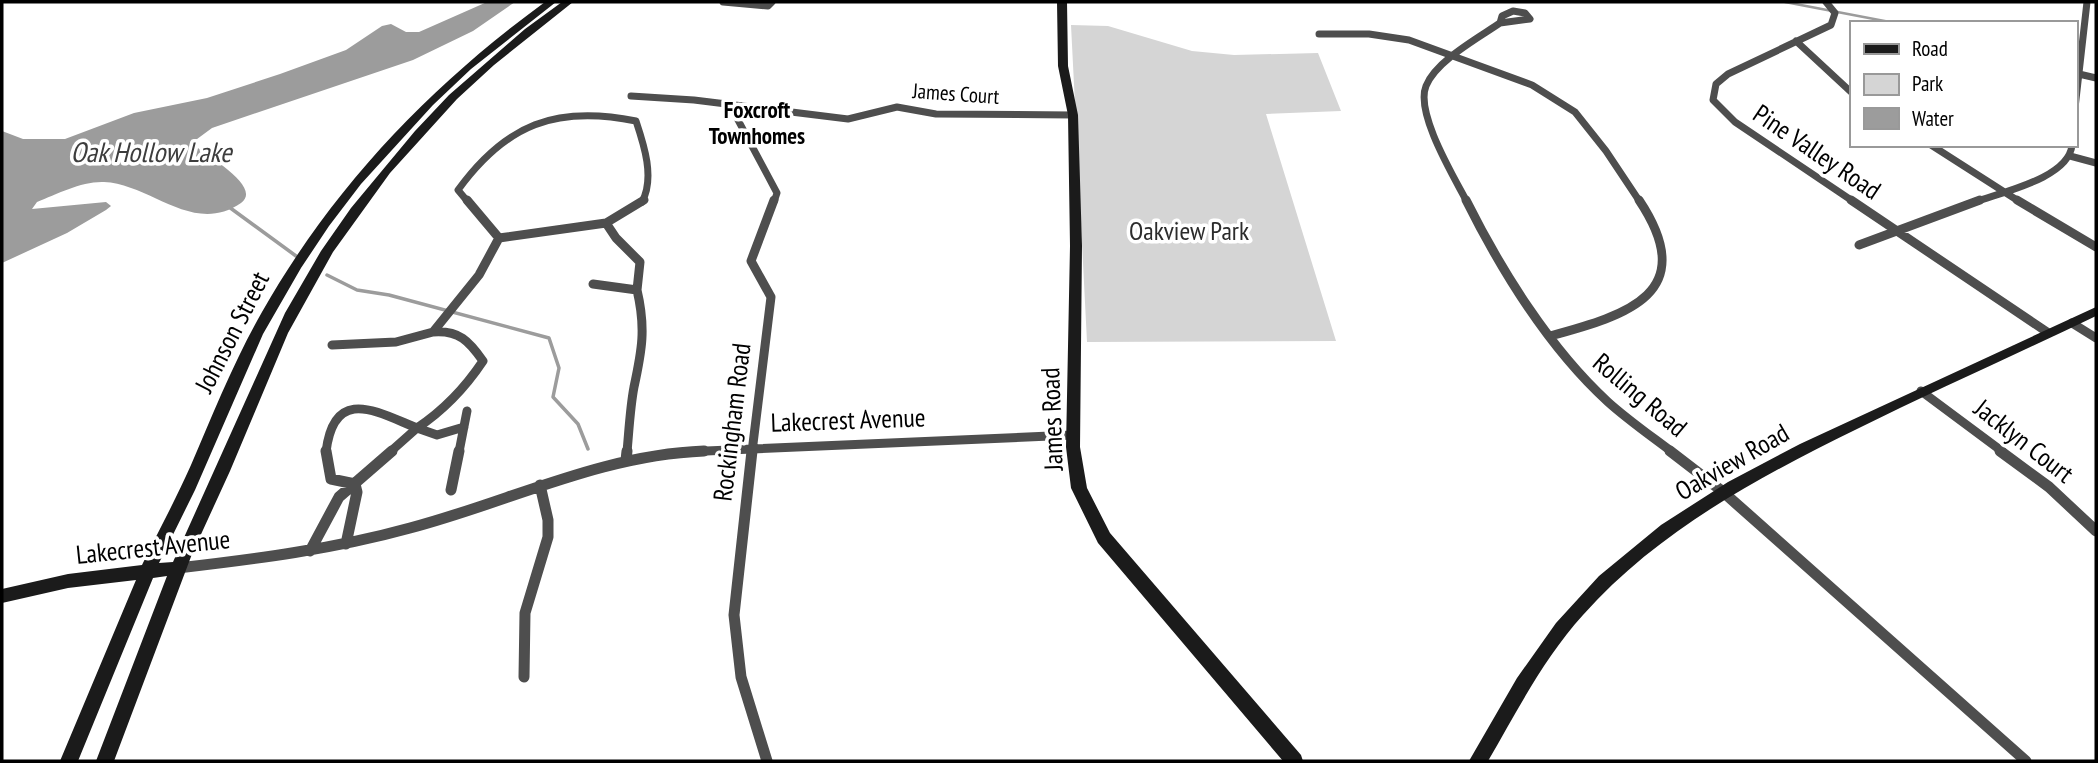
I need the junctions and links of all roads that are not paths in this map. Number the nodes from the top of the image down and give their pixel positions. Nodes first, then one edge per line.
1 (551, 2) edge
2 (568, 2) edge
3 (723, 2) edge
4 (772, 2) edge
5 (1062, 2) edge
6 (1826, 2) edge
7 (2087, 2) edge
8 (1500, 23) dead end
9 (1319, 34) dead end
10 (1796, 41) junction
11 (1454, 56) junction
12 (2079, 74) junction
13 (2096, 78) edge
14 (1850, 91) edge
15 (2077, 91) edge
16 (631, 96) dead end
17 (730, 105) junction
18 (1073, 115) junction
19 (1934, 147) edge
20 (2072, 147) edge
21 (2070, 156) junction
22 (2096, 163) edge
23 (2001, 191) junction
24 (606, 223) junction
25 (1896, 231) junction
26 (499, 238) junction
27 (1859, 245) dead end
28 (2096, 247) edge
29 (593, 284) dead end
30 (637, 290) junction
31 (2096, 311) edge
32 (2072, 323) junction
33 (433, 332) junction
34 (2047, 332) junction
35 (1550, 336) junction
36 (2096, 338) edge
37 (332, 345) dead end
38 (1921, 391) junction
39 (467, 411) dead end
40 (464, 427) junction
41 (417, 428) junction
42 (1073, 435) junction
43 (752, 448) junction
44 (626, 460) junction
45 (355, 484) junction
46 (540, 485) junction
47 (451, 489) dead end
48 (1722, 491) junction
49 (2096, 531) edge
50 (346, 544) junction
51 (310, 551) junction
52 (178, 568) junction
53 (148, 571) junction
54 (2, 596) edge
55 (524, 677) dead end
56 (69, 761) edge
57 (105, 761) edge
58 (767, 761) edge
59 (1294, 761) edge
60 (1478, 761) edge
61 (2026, 761) edge

1 - 53 main road, Johnson Street
2 - 52 main road, Johnson Street
3 - 4 street
5 - 18 main road, James Road
6 - 10 street, Pine Valley Road
7 - 12 street
8 - 11 street, Rolling Road
9 - 11 street
10 - 14 street
10 - 25 street, Pine Valley Road
11 - 35 street, Rolling Road
11 - 35 street
12 - 13 street
12 - 15 street
16 - 17 street, James Court
17 - 18 street, James Court
17 - 43 street, Rockingham Road
18 - 42 main road, James Road
19 - 23 street
20 - 21 street
21 - 22 street
21 - 23 street
23 - 25 street
23 - 28 street
24 - 26 street
24 - 26 street
24 - 30 street
25 - 27 street
25 - 34 street, Pine Valley Road
26 - 33 street
29 - 30 street
30 - 44 street
31 - 32 main road, Oakview Road
32 - 34 main road, Oakview Road
32 - 36 street
33 - 37 street
33 - 41 street
34 - 38 main road, Oakview Road
35 - 48 street, Rolling Road
38 - 48 main road, Oakview Road
38 - 49 street, Jacklyn Court
39 - 40 street
40 - 41 street
40 - 47 street
41 - 45 street
41 - 45 street
42 - 43 street, Lakecrest Avenue
42 - 59 main road, James Road
43 - 44 street, Lakecrest Avenue
43 - 58 street, Rockingham Road
44 - 46 street, Lakecrest Avenue
45 - 50 street
45 - 51 street
46 - 50 street, Lakecrest Avenue
46 - 55 street
48 - 60 main road, Oakview Road
48 - 61 street, Rolling Road
50 - 51 street, Lakecrest Avenue
51 - 52 street, Lakecrest Avenue
52 - 53 main road, Lakecrest Avenue
52 - 57 main road, Johnson Street
53 - 54 main road, Lakecrest Avenue
53 - 56 main road, Johnson Street

